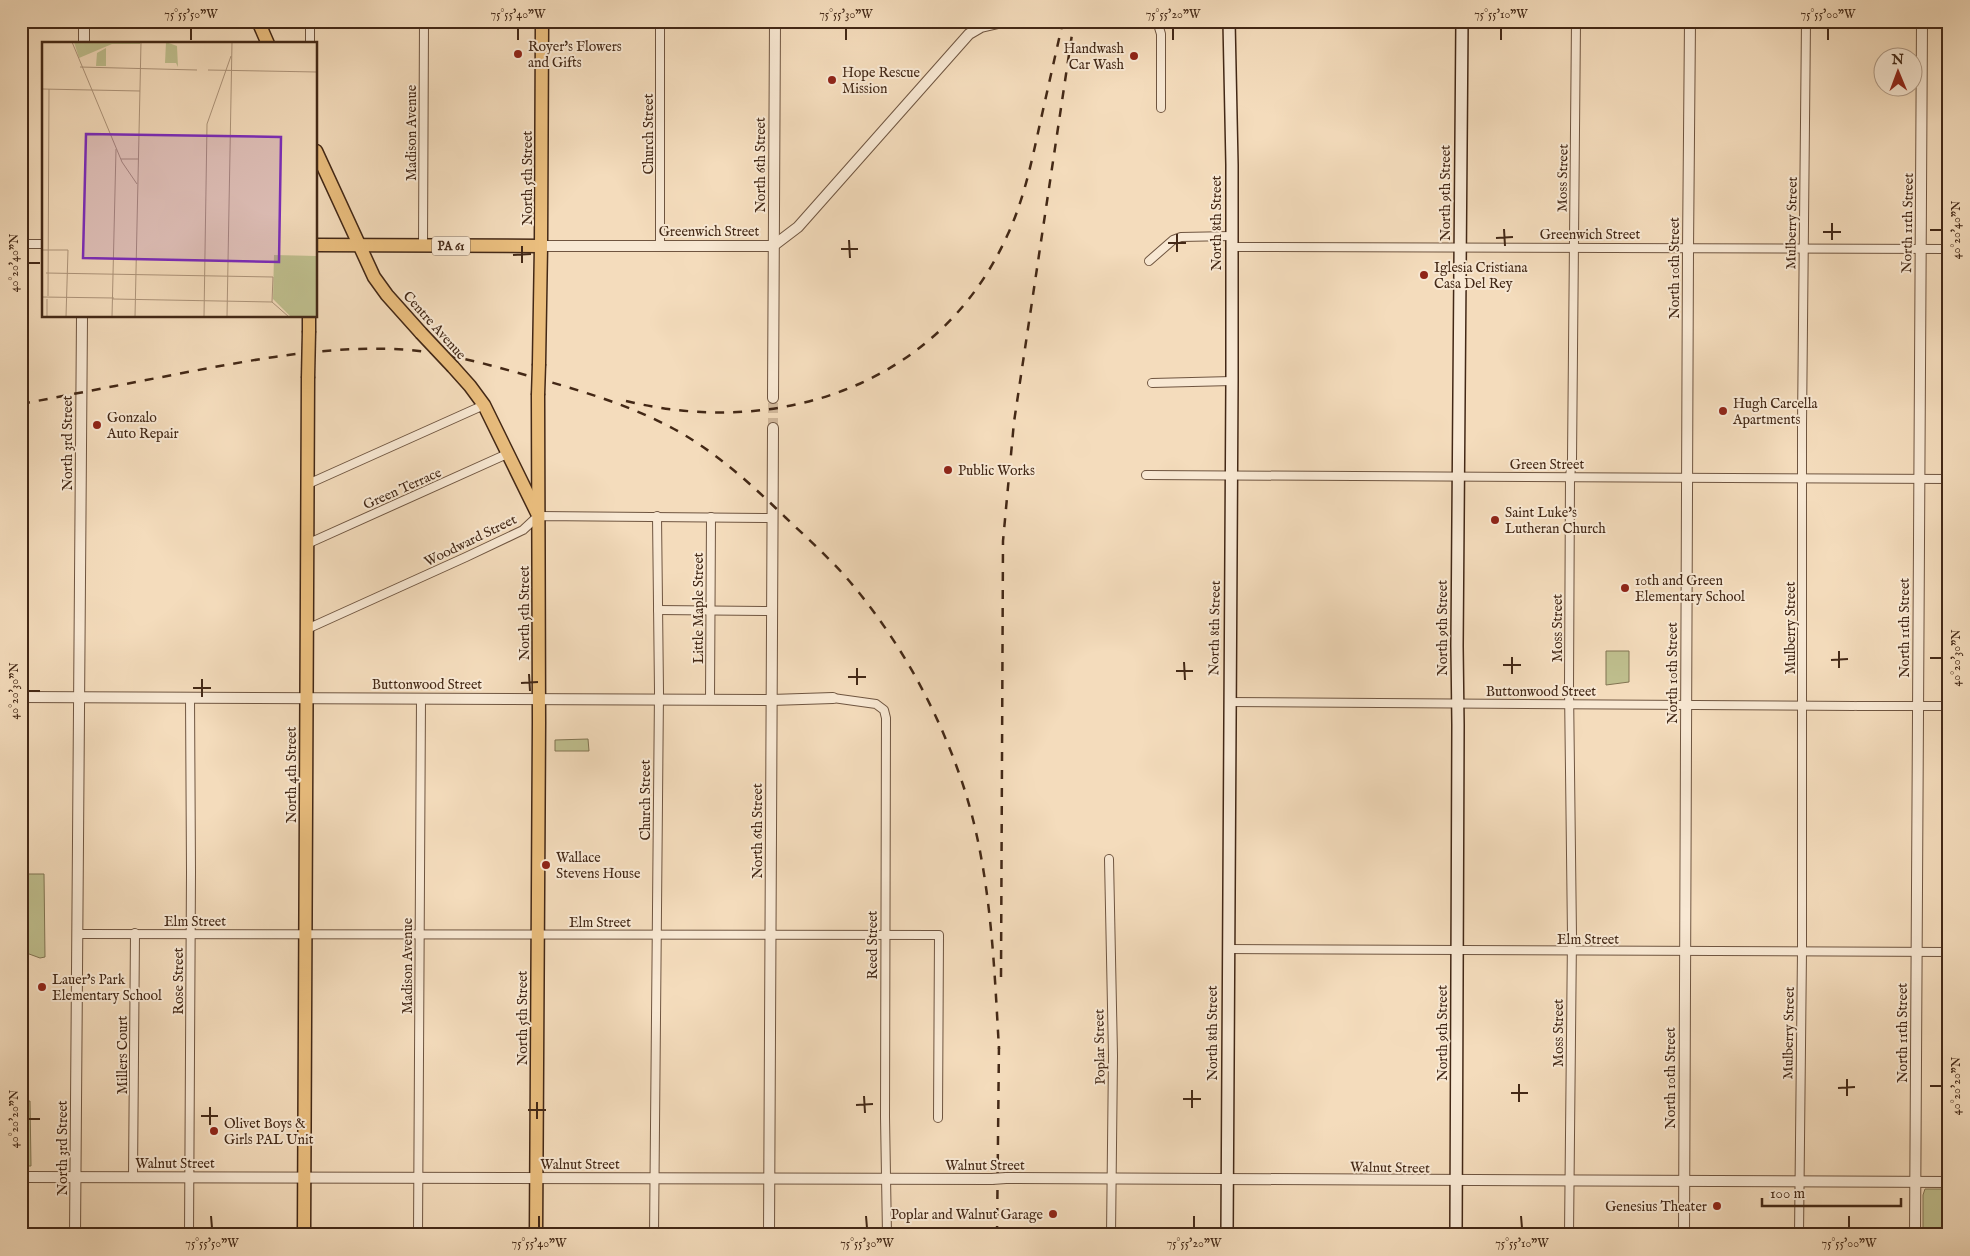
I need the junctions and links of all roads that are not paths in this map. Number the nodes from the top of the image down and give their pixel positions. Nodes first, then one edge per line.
1 (84, 21) edge
2 (258, 21) edge
3 (310, 21) edge
4 (424, 21) edge
5 (542, 21) edge
6 (660, 21) edge
7 (775, 21) edge
8 (1007, 21) edge
9 (1157, 21) edge
10 (1229, 21) edge
11 (1462, 21) edge
12 (1576, 21) edge
13 (1690, 21) edge
14 (1806, 21) edge
15 (1922, 21) edge
16 (84, 42) edge
17 (267, 42) edge
18 (310, 42) edge
19 (1161, 108) dead end
20 (318, 155) edge
21 (1231, 241) junction
22 (21, 244) edge
23 (42, 244) edge
24 (318, 245) edge
25 (361, 245) junction
26 (423, 245) junction
27 (542, 246) junction
28 (660, 246) junction
29 (773, 246) junction
30 (1460, 248) junction
31 (1574, 248) junction
32 (1688, 249) junction
33 (1804, 249) junction
34 (1920, 249) junction
35 (1949, 249) edge
36 (1150, 261) dead end
37 (82, 318) edge
38 (309, 318) edge
39 (1232, 381) junction
40 (1152, 383) dead end
41 (773, 398) tunnel mouth
42 (484, 405) junction
43 (773, 428) tunnel mouth
44 (507, 454) junction
45 (1146, 475) dead end
46 (1231, 475) junction
47 (1458, 477) junction
48 (1570, 477) junction
49 (1686, 478) junction
50 (1802, 478) junction
51 (1919, 478) junction
52 (1949, 479) edge
53 (308, 484) junction
54 (538, 516) junction
55 (657, 516) junction
56 (711, 517) junction
57 (772, 518) junction
58 (307, 544) junction
59 (658, 610) junction
60 (710, 611) junction
61 (772, 612) junction
62 (307, 629) junction
63 (21, 697) edge
64 (79, 697) junction
65 (190, 697) junction
66 (307, 698) junction
67 (421, 698) junction
68 (539, 698) junction
69 (833, 698) joint
70 (658, 699) junction
71 (710, 699) junction
72 (771, 700) junction
73 (1229, 702) junction
74 (1458, 704) junction
75 (1570, 705) junction
76 (1686, 705) junction
77 (1802, 705) junction
78 (1918, 706) junction
79 (1949, 706) edge
80 (1109, 859) dead end
81 (135, 933) junction
82 (191, 933) junction
83 (77, 934) junction
84 (305, 934) junction
85 (419, 934) junction
86 (537, 934) junction
87 (657, 934) junction
88 (771, 935) junction
89 (885, 935) junction
90 (1228, 949) junction
91 (1457, 951) junction
92 (1571, 951) junction
93 (1684, 951) junction
94 (1802, 951) junction
95 (1917, 952) junction
96 (1949, 952) edge
97 (938, 1118) dead end
98 (21, 1177) edge
99 (76, 1177) junction
100 (133, 1177) junction
101 (190, 1177) junction
102 (304, 1177) junction
103 (418, 1177) junction
104 (537, 1178) junction
105 (654, 1178) junction
106 (770, 1178) junction
107 (886, 1178) junction
108 (1112, 1180) junction
109 (1227, 1180) junction
110 (1456, 1182) junction
111 (1569, 1182) junction
112 (1684, 1182) junction
113 (1949, 1182) edge
114 (1800, 1183) junction
115 (1915, 1183) junction
116 (75, 1235) edge
117 (189, 1235) edge
118 (304, 1235) edge
119 (418, 1235) edge
120 (536, 1235) edge
121 (654, 1235) edge
122 (769, 1235) edge
123 (887, 1235) edge
124 (1111, 1235) edge
125 (1227, 1235) edge
126 (1456, 1235) edge
127 (1569, 1235) edge
128 (1684, 1235) edge
129 (1800, 1235) edge
130 (1915, 1235) edge

1 - 16 street
2 - 17 main road
3 - 18 street
4 - 26 street, Madison Avenue
5 - 27 main road, North 5th Street
6 - 28 street, Church Street
7 - 29 street, North 6th Street
8 - 29 street, Greenwich Street
9 - 19 street
10 - 21 main road, North 8th Street
11 - 30 main road, North 9th Street
12 - 31 street, Moss Street
13 - 32 street, North 10th Street
14 - 33 street, Mulberry Street
15 - 34 street, North 11th Street
20 - 25 main road, Centre Avenue
21 - 30 street, Greenwich Street
21 - 36 street, Greenwich Street
21 - 39 main road, North 8th Street
22 - 23 street
24 - 25 main road, Greenwich Street / PA 61
25 - 26 main road, Greenwich Street / PA 61
25 - 42 main road, Centre Avenue, bridge
26 - 27 main road, Greenwich Street / PA 61
27 - 28 street, Greenwich Street
27 - 54 main road, North 5th Street, bridge
28 - 29 street, Greenwich Street
29 - 41 street, North 6th Street
30 - 31 street, Greenwich Street
30 - 47 main road, North 9th Street
31 - 32 street, Greenwich Street
31 - 48 street, Moss Street
32 - 33 street, Greenwich Street
32 - 49 street, North 10th Street
33 - 34 street, Greenwich Street
33 - 50 street, Mulberry Street
34 - 35 street, Greenwich Street
34 - 51 street, North 11th Street
37 - 64 street, North 3rd Street
38 - 53 main road, North 4th Street, bridge
39 - 40 street
39 - 46 main road, North 8th Street
42 - 44 main road, Centre Avenue
42 - 53 street
43 - 57 street, North 6th Street
44 - 54 main road, Centre Avenue
44 - 58 street, Green Terrace
45 - 46 street, Green Street
46 - 47 street, Green Street
46 - 73 main road, North 8th Street
47 - 48 street, Green Street
47 - 74 main road, North 9th Street
48 - 49 street, Green Street
48 - 75 street, Moss Street
49 - 50 street, Green Street
49 - 76 street, North 10th Street
50 - 51 street, Green Street
50 - 77 street, Mulberry Street
51 - 52 street, Green Street
51 - 78 street, North 11th Street
53 - 58 main road, North 4th Street
54 - 55 street
54 - 62 street, Woodward Street
54 - 68 main road, North 5th Street
55 - 56 street
55 - 59 street, Church Street
56 - 57 street
56 - 60 street, Little Maple Street
57 - 61 street, North 6th Street
58 - 62 main road, North 4th Street
59 - 60 street
59 - 70 street, Church Street
60 - 61 street
60 - 71 street, Little Maple Street
61 - 72 street, North 6th Street
62 - 66 main road, North 4th Street
63 - 64 street, Buttonwood Street
64 - 65 street, Buttonwood Street
64 - 83 street, North 3rd Street
65 - 66 street, Buttonwood Street
65 - 82 street, Rose Street
66 - 67 street, Buttonwood Street
66 - 84 main road, North 4th Street
67 - 68 street, Buttonwood Street
67 - 85 street, Madison Avenue
68 - 70 street, Buttonwood Street
68 - 86 main road, North 5th Street
69 - 72 street, Buttonwood Street
69 - 89 street, Reed Street
70 - 71 street, Buttonwood Street
70 - 87 street, Church Street
71 - 72 street, Buttonwood Street
72 - 88 street, North 6th Street
73 - 74 street, Buttonwood Street
73 - 90 main road, North 8th Street
74 - 75 street, Buttonwood Street
74 - 91 main road, North 9th Street
75 - 76 street, Buttonwood Street
75 - 92 street, Moss Street
76 - 77 street, Buttonwood Street
76 - 93 street, North 10th Street
77 - 78 street, Buttonwood Street
77 - 94 street, Mulberry Street
78 - 79 street, Buttonwood Street
78 - 95 street, North 11th Street
80 - 108 street, Poplar Street
81 - 82 street, Elm Street
81 - 83 street, Elm Street
81 - 100 street, Millers Court
82 - 84 street, Elm Street
82 - 101 street, Rose Street
83 - 99 street, North 3rd Street
84 - 85 street, Elm Street
84 - 102 main road, North 4th Street
85 - 86 street, Elm Street
85 - 103 street, Madison Avenue
86 - 87 street, Elm Street
86 - 104 main road, North 5th Street
87 - 88 street, Elm Street
87 - 105 street, Church Street
88 - 89 street, Elm Street
88 - 106 street, North 6th Street
89 - 97 street, Elm Street
89 - 107 street, Reed Street
90 - 91 street, Elm Street
90 - 109 main road, North 8th Street
91 - 92 street, Elm Street
91 - 110 main road, North 9th Street
92 - 93 street, Elm Street
92 - 111 street, Moss Street
93 - 94 street, Elm Street
93 - 112 street, North 10th Street
94 - 95 street, Elm Street
94 - 114 street, Mulberry Street
95 - 96 street, Elm Street
95 - 115 street, North 11th Street
98 - 99 street, Walnut Street
99 - 100 street, Walnut Street
99 - 116 street, North 3rd Street
100 - 101 street, Walnut Street
101 - 102 street, Walnut Street
101 - 117 street, Rose Street
102 - 103 street, Walnut Street
102 - 118 main road, North 4th Street
103 - 104 street, Walnut Street
103 - 119 street, Madison Avenue
104 - 105 street, Walnut Street
104 - 120 main road, North 5th Street
105 - 106 street, Walnut Street
105 - 121 street, Church Street
106 - 107 street, Walnut Street
106 - 122 street, North 6th Street
107 - 108 street, Walnut Street, bridge
107 - 123 street, Reed Street
108 - 109 street, Walnut Street
108 - 124 street, Poplar Street
109 - 110 street, Walnut Street
109 - 125 main road, North 8th Street
110 - 111 street, Walnut Street
110 - 126 main road, North 9th Street
111 - 112 street, Walnut Street
111 - 127 street, Moss Street
112 - 114 street, Walnut Street
112 - 128 street, North 10th Street
113 - 115 street, Walnut Street
114 - 115 street, Walnut Street
114 - 129 street, Mulberry Street
115 - 130 street, North 11th Street

